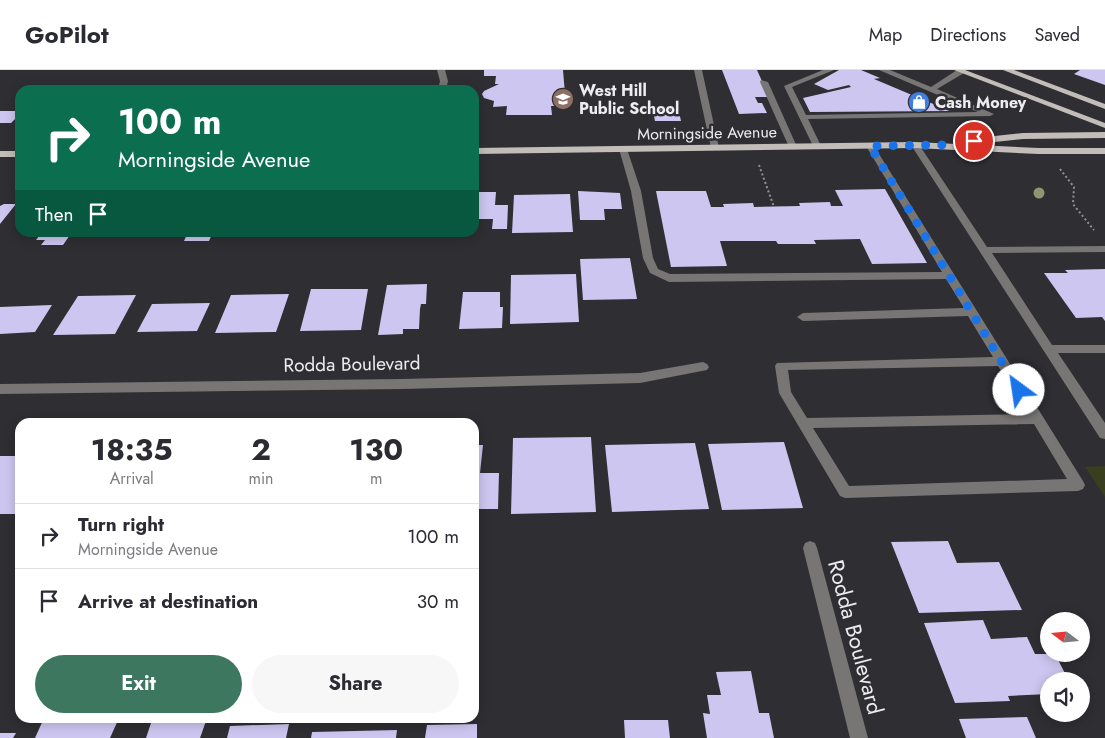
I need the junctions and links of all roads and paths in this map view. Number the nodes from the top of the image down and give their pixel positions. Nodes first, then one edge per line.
1 (442, 70) edge
2 (698, 70) edge
3 (830, 70) edge
4 (883, 70) edge
5 (1007, 70) edge
6 (959, 71) edge
7 (764, 82) dead end
8 (443, 85) edge
9 (931, 90) junction
10 (1105, 107) edge
11 (803, 117) junction
12 (1105, 126) edge
13 (1105, 135) edge
14 (914, 145) junction
15 (941, 145) junction
16 (817, 146) junction
17 (870, 146) junction
18 (752, 147) junction
19 (793, 147) junction
20 (716, 148) junction
21 (623, 149) junction
22 (479, 151) edge
23 (1046, 151) junction
24 (1105, 151) edge
25 (0, 154) edge
26 (15, 154) edge
27 (774, 207) dead end
28 (1094, 231) dead end
29 (1105, 249) edge
30 (986, 250) junction
31 (949, 275) junction
32 (972, 312) junction
33 (803, 317) dead end
34 (1105, 349) edge
35 (1050, 350) junction
36 (1002, 360) junction
37 (703, 367) dead end
38 (0, 388) edge
39 (1037, 419) junction
40 (803, 423) junction
41 (1105, 434) edge
42 (810, 548) dead end
43 (860, 738) edge

1 - 8 street
2 - 20 street
3 - 11 street
4 - 9 street
5 - 10 main road
6 - 9 street
6 - 12 main road
7 - 19 street
9 - 11 street
11 - 16 street
13 - 15 main road, Morningside Avenue
14 - 15 main road, Morningside Avenue
14 - 17 main road, Morningside Avenue
14 - 30 street
15 - 23 main road, Morningside Avenue
16 - 17 main road, Morningside Avenue
16 - 19 main road, Morningside Avenue
17 - 31 street
18 - 19 main road, Morningside Avenue
18 - 20 main road, Morningside Avenue
18 - 27 path
20 - 21 main road, Morningside Avenue
21 - 22 main road, Morningside Avenue
21 - 31 street
23 - 24 main road, Morningside Avenue
23 - 28 path
25 - 26 main road
29 - 30 street
30 - 35 street
31 - 32 street
32 - 33 street
32 - 36 street
34 - 35 street
35 - 41 street
36 - 39 street
36 - 40 street
37 - 38 street, Rodda Boulevard
39 - 40 street
39 - 40 street
42 - 43 street, Rodda Boulevard

